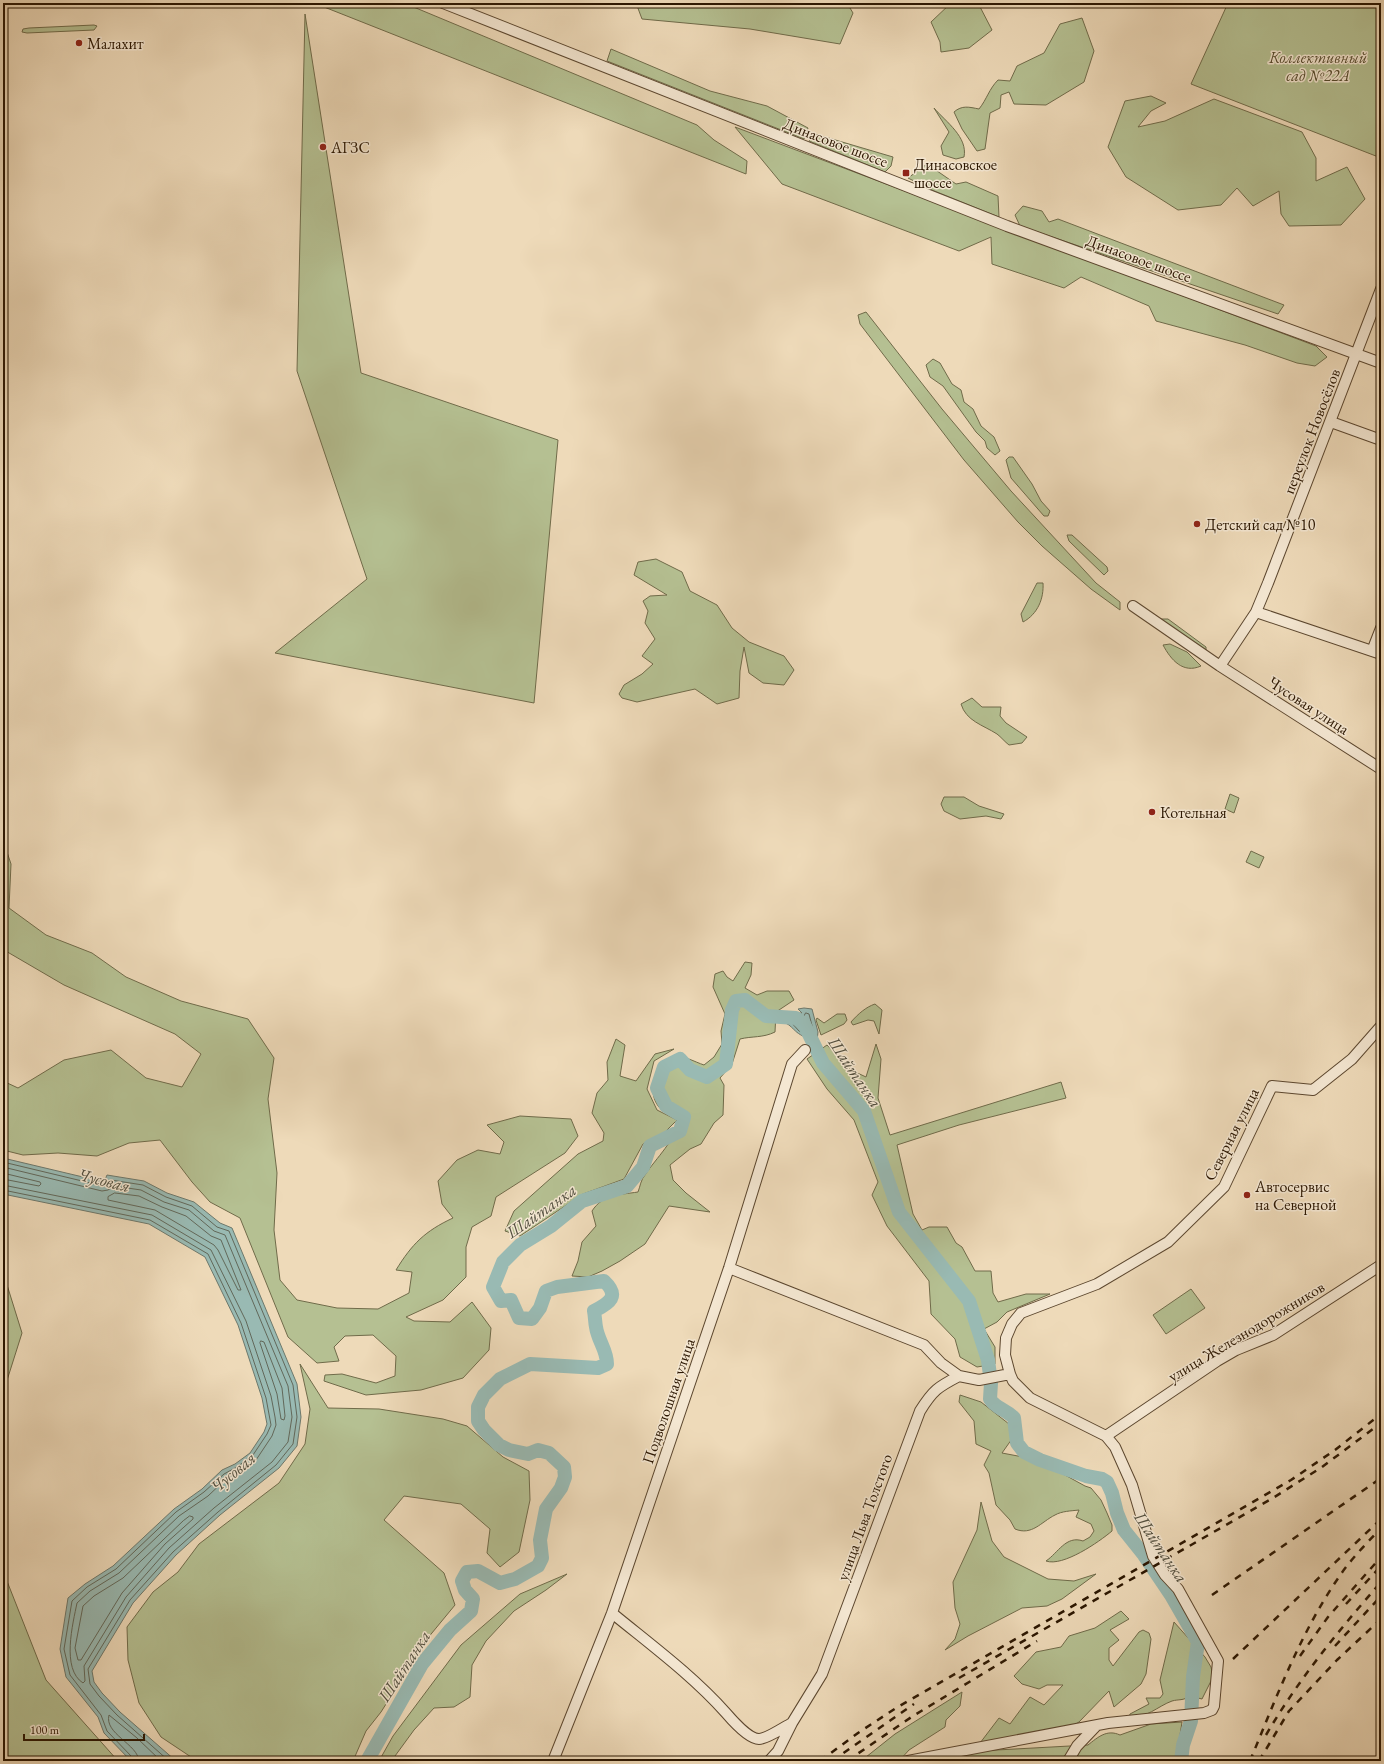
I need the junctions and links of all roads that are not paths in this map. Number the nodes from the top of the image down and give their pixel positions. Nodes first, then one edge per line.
1 (443, 3) edge
2 (1381, 289) edge
3 (1356, 355) junction
4 (1381, 364) edge
5 (1331, 422) junction
6 (1381, 440) edge
7 (1133, 606) dead end
8 (1256, 612) junction
9 (1381, 628) edge
10 (1376, 652) edge
11 (1220, 666) junction
12 (1381, 769) edge
13 (1381, 1026) edge
14 (805, 1050) dead end
15 (1381, 1265) edge
16 (729, 1268) junction
17 (1010, 1374) junction
18 (960, 1376) junction
19 (1106, 1436) junction
20 (612, 1613) junction
21 (792, 1723) junction
22 (1097, 1725) junction
23 (909, 1760) edge
24 (553, 1761) edge
25 (769, 1761) edge
26 (1068, 1761) edge

1 - 3 street, Динасовое шоссе
2 - 3 street, переулок Новосёлов
3 - 4 street, Динасовое шоссе
3 - 5 street, переулок Новосёлов
5 - 6 street
5 - 8 street, переулок Новосёлов
7 - 11 street, Чусовая улица
8 - 10 street
8 - 11 street, переулок Новосёлов
9 - 10 street
11 - 12 street, Чусовая улица
13 - 17 street, Северная улица
14 - 16 street, Подволошная улица
15 - 19 street, улица Железнодорожников
16 - 18 street
16 - 20 street, Подволошная улица
17 - 18 street
17 - 19 street
18 - 21 street, улица Льва Толстого
19 - 22 street
20 - 21 street
20 - 24 street, Подволошная улица
21 - 25 street, улица Льва Толстого
22 - 23 street
22 - 26 street

